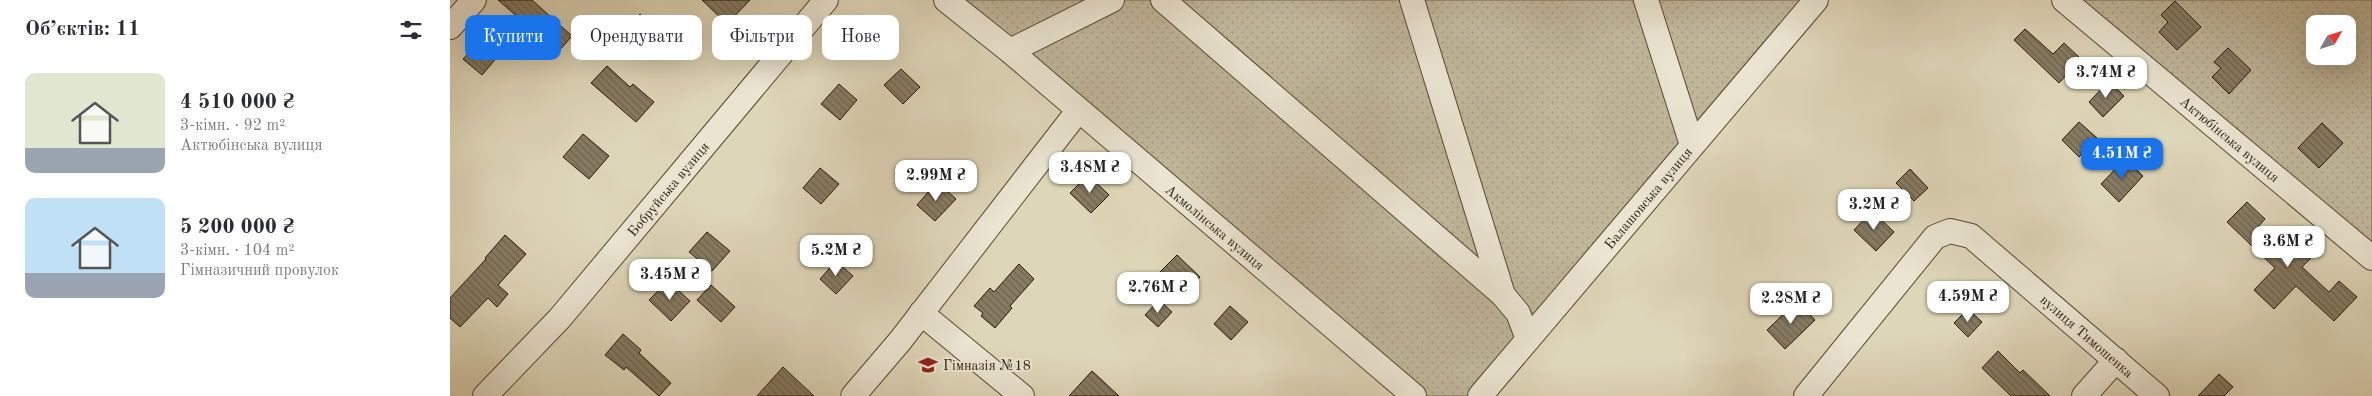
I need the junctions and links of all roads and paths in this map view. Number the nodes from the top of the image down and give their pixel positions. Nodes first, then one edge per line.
1 (474, 0) edge
2 (826, 0) edge
3 (946, 0) edge
4 (1112, 0) edge
5 (1163, 0) edge
6 (1412, 0) edge
7 (1646, 0) edge
8 (1816, 0) edge
9 (2064, 0) edge
10 (1183, 8) edge
11 (450, 27) edge
12 (1010, 52) junction
13 (1078, 111) junction
14 (1692, 145) junction
15 (2372, 258) edge
16 (1504, 295) junction
17 (921, 313) junction
18 (1528, 339) junction
19 (2116, 360) junction
20 (484, 396) edge
21 (853, 396) edge
22 (1022, 396) edge
23 (1414, 396) edge
24 (1480, 396) edge
25 (1806, 396) edge
26 (2084, 396) edge
27 (2157, 396) edge

1 - 11 street
2 - 20 street, Бобруйська вулиця
3 - 12 street, Акмолінська вулиця
4 - 12 street
5 - 10 street
6 - 16 street
7 - 14 street
8 - 14 street, Балашовська вулиця
9 - 15 street, Актюбінська вулиця
10 - 16 street
12 - 13 street, Акмолінська вулиця
13 - 17 street
13 - 23 street, Акмолінська вулиця
14 - 18 street, Балашовська вулиця
16 - 18 street
17 - 21 street
17 - 22 street
18 - 24 street, Балашовська вулиця
19 - 25 street, вулиця Тимошенка
19 - 26 street
19 - 27 street, вулиця Тимошенка

